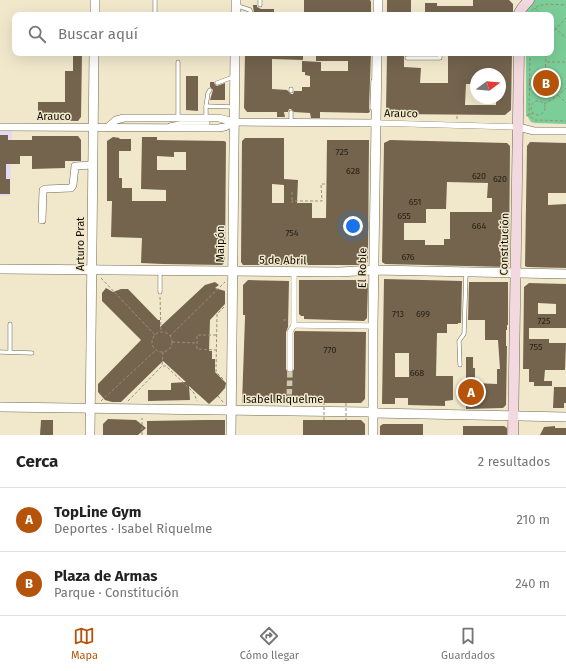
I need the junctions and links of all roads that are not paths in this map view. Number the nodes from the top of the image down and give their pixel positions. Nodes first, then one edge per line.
1 (95, 0) edge
2 (155, 0) edge
3 (378, 0) edge
4 (520, 0) edge
5 (529, 0) edge
6 (236, 3) edge
7 (95, 12) edge
8 (155, 12) edge
9 (250, 12) edge
10 (378, 12) edge
11 (519, 12) edge
12 (520, 12) edge
13 (94, 56) edge
14 (235, 56) edge
15 (377, 56) edge
16 (440, 56) edge
17 (519, 56) edge
18 (406, 58) dead end
19 (424, 58) joint
20 (178, 62) dead end
21 (377, 71) junction
22 (235, 77) junction
23 (218, 83) dead end
24 (210, 90) dead end
25 (206, 106) junction
26 (234, 107) junction
27 (372, 108) dead end
28 (291, 112) dead end
29 (178, 118) junction
30 (207, 120) junction
31 (234, 122) junction
32 (291, 123) junction
33 (376, 123) junction
34 (93, 126) junction
35 (0, 127) edge
36 (108, 127) junction
37 (165, 127) junction
38 (518, 127) junction
39 (566, 131) edge
40 (93, 164) junction
41 (42, 220) dead end
42 (0, 268) edge
43 (92, 270) junction
44 (160, 270) junction
45 (374, 270) junction
46 (232, 271) junction
47 (294, 272) junction
48 (466, 272) junction
49 (515, 273) junction
50 (566, 274) edge
51 (160, 292) road end
52 (10, 324) dead end
53 (294, 325) junction
54 (373, 326) junction
55 (0, 352) edge
56 (10, 352) junction
57 (32, 353) dead end
58 (460, 365) dead end
59 (290, 369) tunnel mouth
60 (94, 406) junction
61 (0, 407) edge
62 (337, 407) dead end
63 (232, 411) junction
64 (371, 412) junction
65 (514, 416) junction
66 (566, 417) edge
67 (90, 435) edge
68 (231, 435) edge
69 (373, 435) edge
70 (513, 435) edge

1 - 7 street
2 - 8 lane
3 - 10 street
4 - 11 main road
5 - 12 main road
6 - 9 lane
13 - 34 street, Arturo Prat
14 - 22 street, Maipón
15 - 21 street, El Roble
16 - 19 lane
17 - 38 main road, Constitución
18 - 19 lane
20 - 29 lane
21 - 27 lane
21 - 33 street, El Roble
22 - 23 lane
22 - 26 street, Maipón
24 - 25 lane
25 - 26 lane
25 - 30 lane
26 - 31 street, Maipón
28 - 32 lane
29 - 30 street, Arauco
29 - 36 street, Arauco
30 - 31 street, Arauco
30 - 37 lane
31 - 32 street, Arauco
31 - 37 street, Arauco
31 - 46 street, Maipón
32 - 33 street, Arauco
33 - 38 street, Arauco
33 - 45 street, El Roble
34 - 35 street, Arauco
34 - 36 street, Arauco
34 - 40 street, Arturo Prat
36 - 37 street, Arauco
38 - 39 street, Arauco
38 - 49 main road, Constitución
40 - 41 street
40 - 43 street, Arturo Prat
42 - 43 street, 5 de Abril
43 - 44 street, 5 de Abril
43 - 60 street, Arturo Prat
44 - 46 street, 5 de Abril
44 - 51 lane
45 - 47 street, 5 de Abril
45 - 48 street, 5 de Abril
45 - 54 street, El Roble
46 - 47 street, 5 de Abril
46 - 63 street, Maipón
47 - 53 street
48 - 49 street, 5 de Abril
48 - 58 lane
49 - 50 street, 5 de Abril
49 - 65 main road, Constitución
52 - 56 lane
53 - 54 street
53 - 59 street
54 - 64 street, El Roble
55 - 56 lane
56 - 57 lane
60 - 61 street, Isabel Riquelme
60 - 63 street, Isabel Riquelme
60 - 67 street, Arturo Prat
62 - 64 lane
63 - 64 street, Isabel Riquelme
63 - 68 street, Maipón
64 - 65 street, Isabel Riquelme
64 - 69 street, El Roble
65 - 66 street, Isabel Riquelme
65 - 70 main road, Constitución

